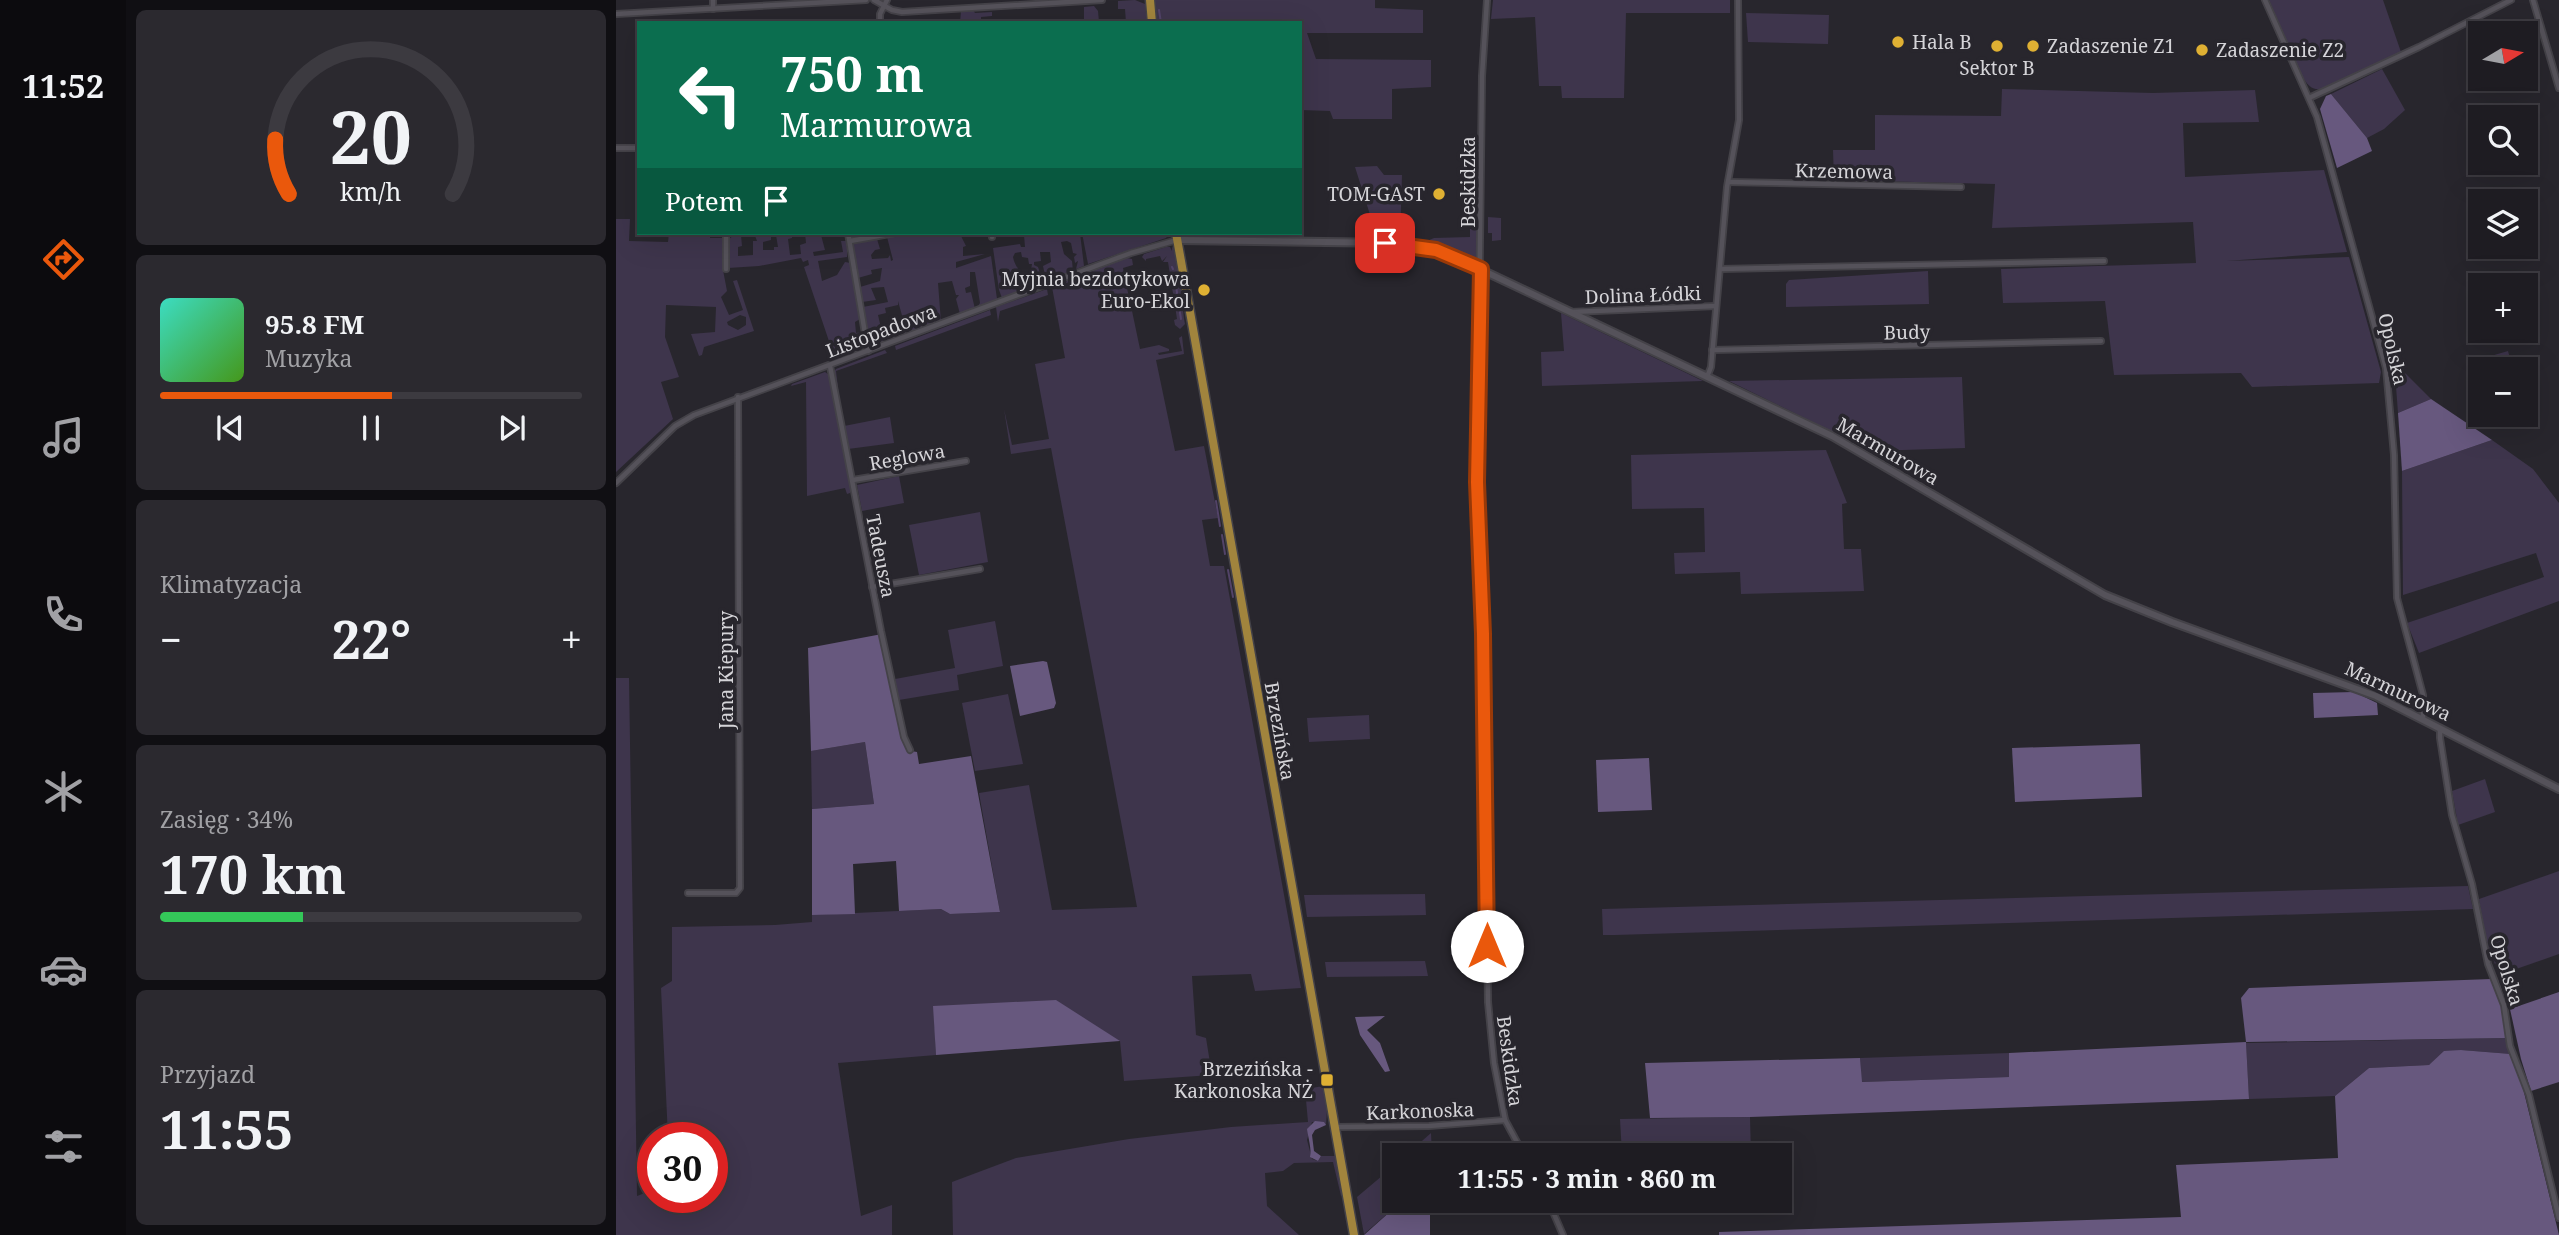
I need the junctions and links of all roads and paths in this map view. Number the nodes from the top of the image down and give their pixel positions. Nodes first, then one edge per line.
1 (713, 0) edge
2 (866, 0) edge
3 (874, 0) edge
4 (1102, 0) edge
5 (1150, 0) edge
6 (1487, 0) edge
7 (1738, 0) edge
8 (2266, 0) edge
9 (2511, 0) edge
10 (2533, 0) edge
11 (1082, 1) edge
12 (1022, 2) edge
13 (886, 3) edge
14 (713, 9) junction
15 (616, 14) edge
16 (880, 21) edge
17 (1153, 21) edge
18 (2559, 88) edge
19 (2309, 98) junction
20 (616, 148) edge
21 (637, 148) edge
22 (1728, 182) junction
23 (1961, 187) dead end
24 (726, 235) edge
25 (848, 235) edge
26 (884, 235) edge
27 (1289, 235) edge
28 (1176, 236) edge
29 (850, 241) junction
30 (1289, 241) junction
31 (2104, 261) dead end
32 (726, 269) dead end
33 (1481, 269) junction
34 (1720, 270) junction
35 (1716, 306) junction
36 (1570, 312) junction
37 (2101, 341) dead end
38 (1712, 350) junction
39 (868, 351) junction
40 (830, 366) junction
41 (1707, 377) junction
42 (738, 397) junction
43 (966, 461) dead end
44 (853, 480) junction
45 (616, 483) edge
46 (980, 569) dead end
47 (872, 587) junction
48 (2423, 718) junction
49 (2440, 727) junction
50 (910, 750) dead end
51 (2559, 789) edge
52 (688, 893) dead end
53 (1505, 1120) junction
54 (1335, 1128) junction
55 (1517, 1143) edge
56 (1554, 1213) edge
57 (2559, 1218) edge
58 (1354, 1235) edge
59 (1563, 1235) edge

1 - 14 street
2 - 14 street
3 - 13 street
4 - 11 street
5 - 17 main road
6 - 33 street, Beskidzka
7 - 22 street
8 - 19 street, Opolska
9 - 19 street
10 - 18 street
11 - 12 street
12 - 13 street
13 - 16 street
14 - 15 street
19 - 48 street, Opolska
20 - 21 street
22 - 23 street, Krzemowa
22 - 34 street
24 - 32 street
25 - 29 street
26 - 29 street
27 - 30 street
28 - 30 street, Marmurowa
28 - 39 street, Listopadowa
28 - 54 main road, Brzezińska
29 - 39 street
30 - 33 street, Marmurowa
31 - 34 street
33 - 36 street, Marmurowa
33 - 53 street, Beskidzka
34 - 35 street
35 - 36 street, Dolina Łódki
35 - 38 street
36 - 41 street, Marmurowa
37 - 38 street, Budy
38 - 41 street
39 - 40 street, Listopadowa
40 - 42 street, Listopadowa
40 - 44 street, Tadeusza
41 - 48 street, Marmurowa
42 - 45 street, Listopadowa
42 - 52 street, Jana Kiepury
43 - 44 street, Reglowa
44 - 47 street, Tadeusza
46 - 47 street
47 - 50 street, Tadeusza
48 - 49 street, Marmurowa
49 - 51 street, Marmurowa
49 - 57 street, Opolska
53 - 54 street, Karkonoska
53 - 55 street, Beskidzka
54 - 58 main road, Brzezińska
56 - 59 street

